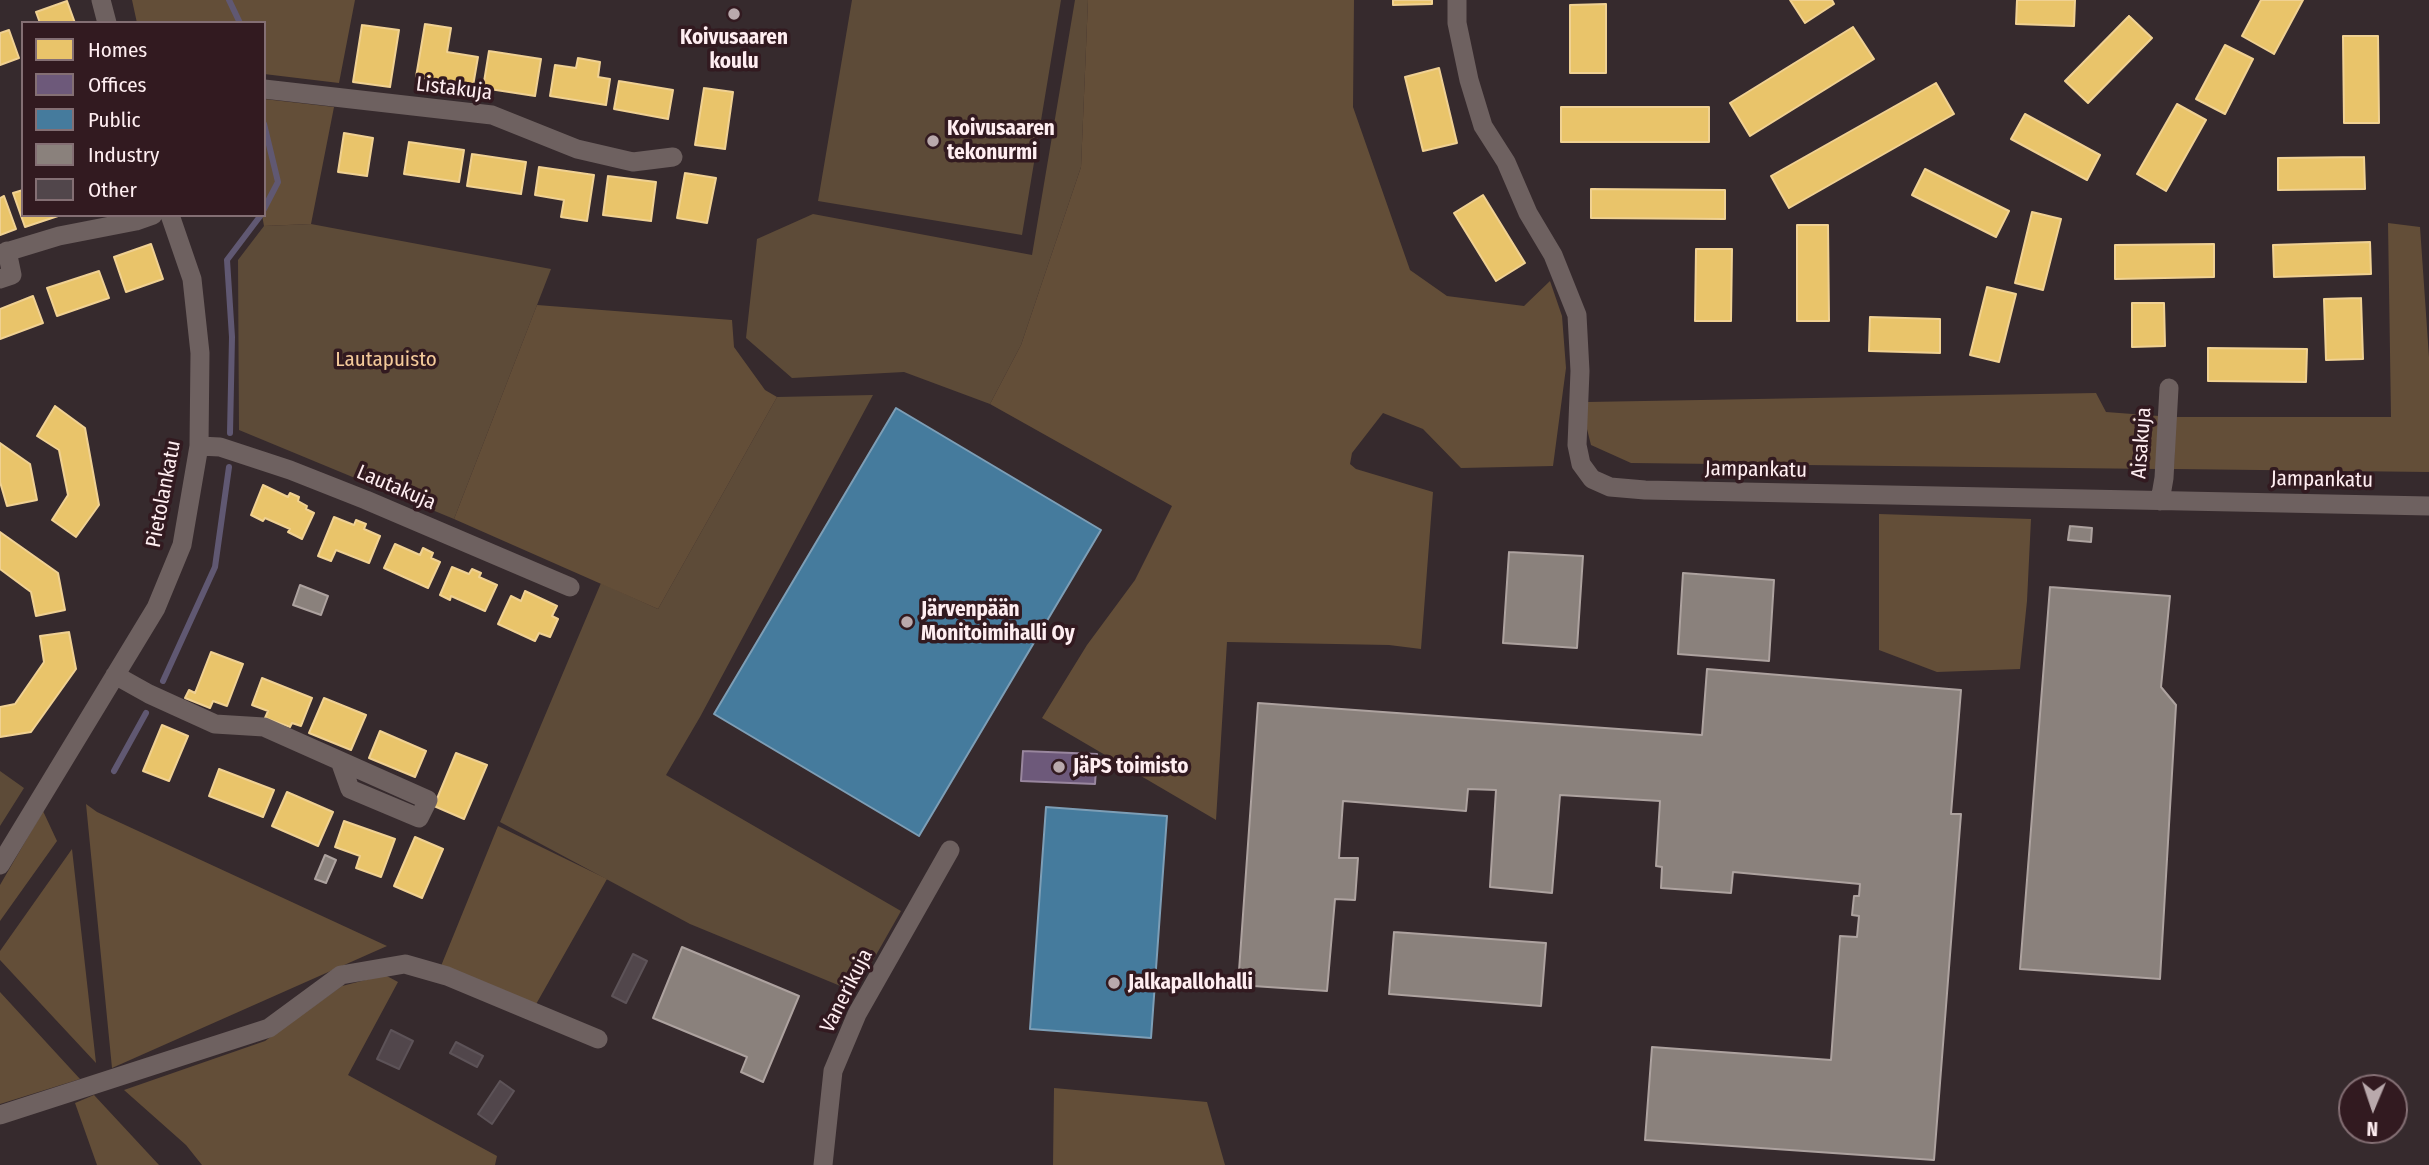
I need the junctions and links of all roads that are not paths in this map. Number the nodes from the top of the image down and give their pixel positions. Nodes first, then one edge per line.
1 (101, 0) edge
2 (1457, 0) edge
3 (106, 21) edge
4 (266, 89) edge
5 (673, 157) dead end
6 (147, 217) edge
7 (171, 217) edge
8 (4, 253) edge
9 (0, 279) edge
10 (2169, 388) dead end
11 (199, 446) junction
12 (2160, 501) junction
13 (2429, 506) edge
14 (570, 587) dead end
15 (115, 675) junction
16 (340, 761) dead end
17 (950, 850) dead end
18 (0, 865) edge
19 (598, 1039) dead end
20 (0, 1115) edge
21 (823, 1165) edge

1 - 3 street
2 - 12 street, Jampankatu
4 - 5 street, Listakuja
6 - 8 street
7 - 11 street, Pietolankatu
8 - 9 street
10 - 12 street, Aisakuja
11 - 14 street, Lautakuja
11 - 15 street, Pietolankatu
12 - 13 street, Jampankatu
15 - 16 street
15 - 18 street, Pietolankatu
17 - 21 street, Vanerikuja
19 - 20 street

